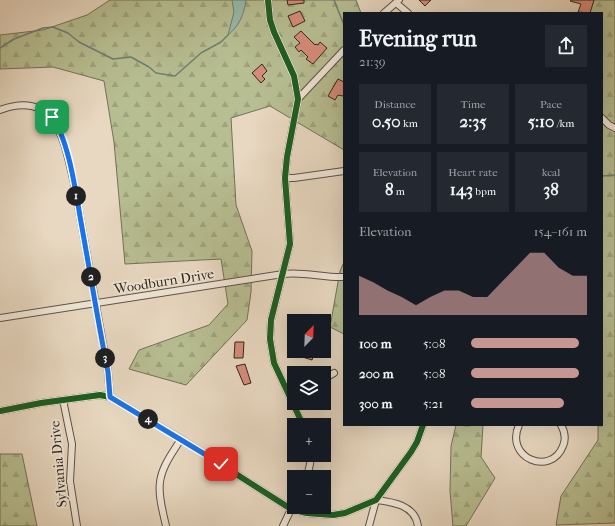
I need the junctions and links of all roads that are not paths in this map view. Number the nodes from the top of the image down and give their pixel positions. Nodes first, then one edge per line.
1 (268, 0) edge
2 (397, 1) edge
3 (385, 12) edge
4 (407, 12) edge
5 (343, 51) edge
6 (298, 99) junction
7 (0, 110) edge
8 (603, 119) edge
9 (615, 128) edge
10 (343, 171) edge
11 (285, 178) junction
12 (283, 274) junction
13 (343, 277) edge
14 (96, 304) junction
15 (0, 318) edge
16 (334, 373) dead end
17 (331, 375) edge
18 (287, 387) edge
19 (110, 397) junction
20 (63, 400) junction
21 (0, 410) edge
22 (423, 426) edge
23 (519, 426) edge
24 (561, 426) edge
25 (182, 440) junction
26 (376, 500) junction
27 (287, 503) edge
28 (288, 514) edge
29 (320, 514) edge
30 (77, 526) edge
31 (166, 526) edge
32 (283, 526) edge
33 (369, 526) edge
34 (418, 526) edge

1 - 6 street
2 - 3 street
2 - 4 street
5 - 6 street
6 - 11 street
7 - 14 street
8 - 9 street
10 - 11 street
11 - 12 street
12 - 13 street, Woodburn Drive
12 - 14 street, Woodburn Drive
12 - 18 street
14 - 15 street, Woodburn Drive
14 - 19 street
16 - 17 street
19 - 20 street
19 - 25 street
20 - 21 street
20 - 30 street, Sylvania Drive
22 - 26 street
23 - 24 street
25 - 27 street
25 - 31 street
26 - 29 street
26 - 33 street
26 - 34 street
28 - 32 street

